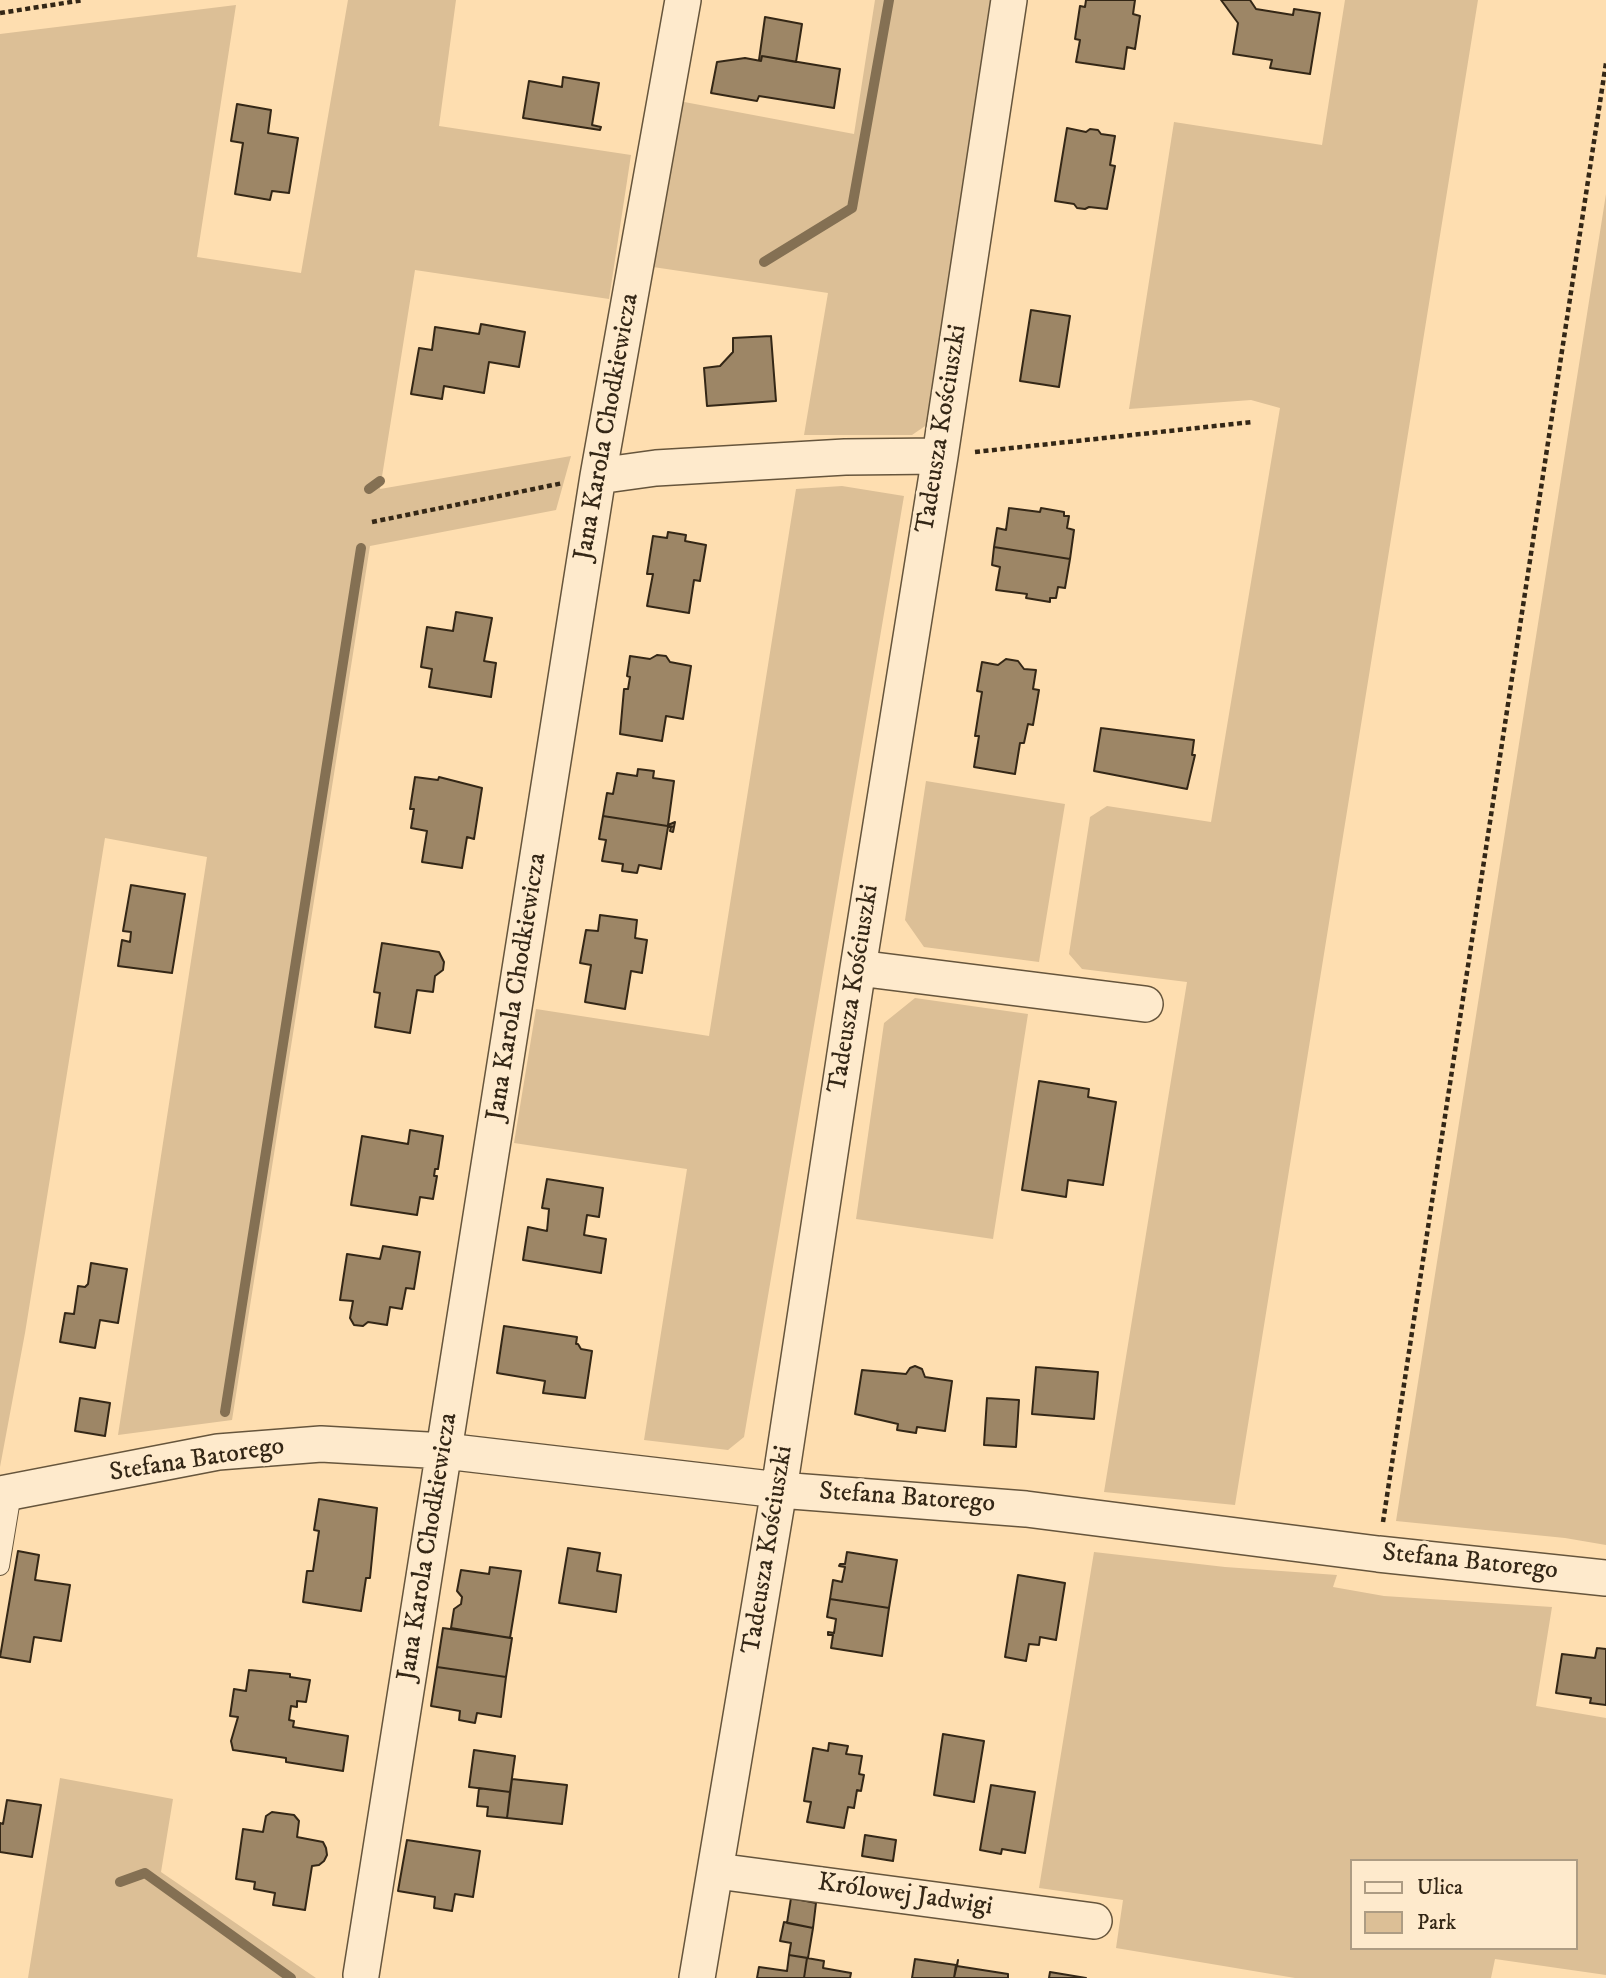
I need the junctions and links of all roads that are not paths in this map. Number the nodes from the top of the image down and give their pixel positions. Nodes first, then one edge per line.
1 (683, 0) edge
2 (1009, 0) edge
3 (940, 456) junction
4 (598, 475) junction
5 (858, 968) junction
6 (1145, 1004) dead end
7 (444, 1451) junction
8 (779, 1490) junction
9 (6, 1494) edge
10 (0, 1566) edge
11 (1606, 1578) edge
12 (717, 1871) junction
13 (1094, 1921) dead end
14 (361, 1975) dead end
15 (697, 1978) edge

1 - 4 street, Jana Karola Chodkiewicza
2 - 3 street, Tadeusza Kościuszki
3 - 4 street
3 - 5 street, Tadeusza Kościuszki
4 - 7 street, Jana Karola Chodkiewicza
5 - 6 street
5 - 8 street, Tadeusza Kościuszki
7 - 8 street, Stefana Batorego
7 - 9 street, Stefana Batorego
7 - 14 street, Jana Karola Chodkiewicza
8 - 11 street, Stefana Batorego
8 - 12 street, Tadeusza Kościuszki
9 - 10 lane
12 - 13 street, Królowej Jadwigi
12 - 15 street, Tadeusza Kościuszki

